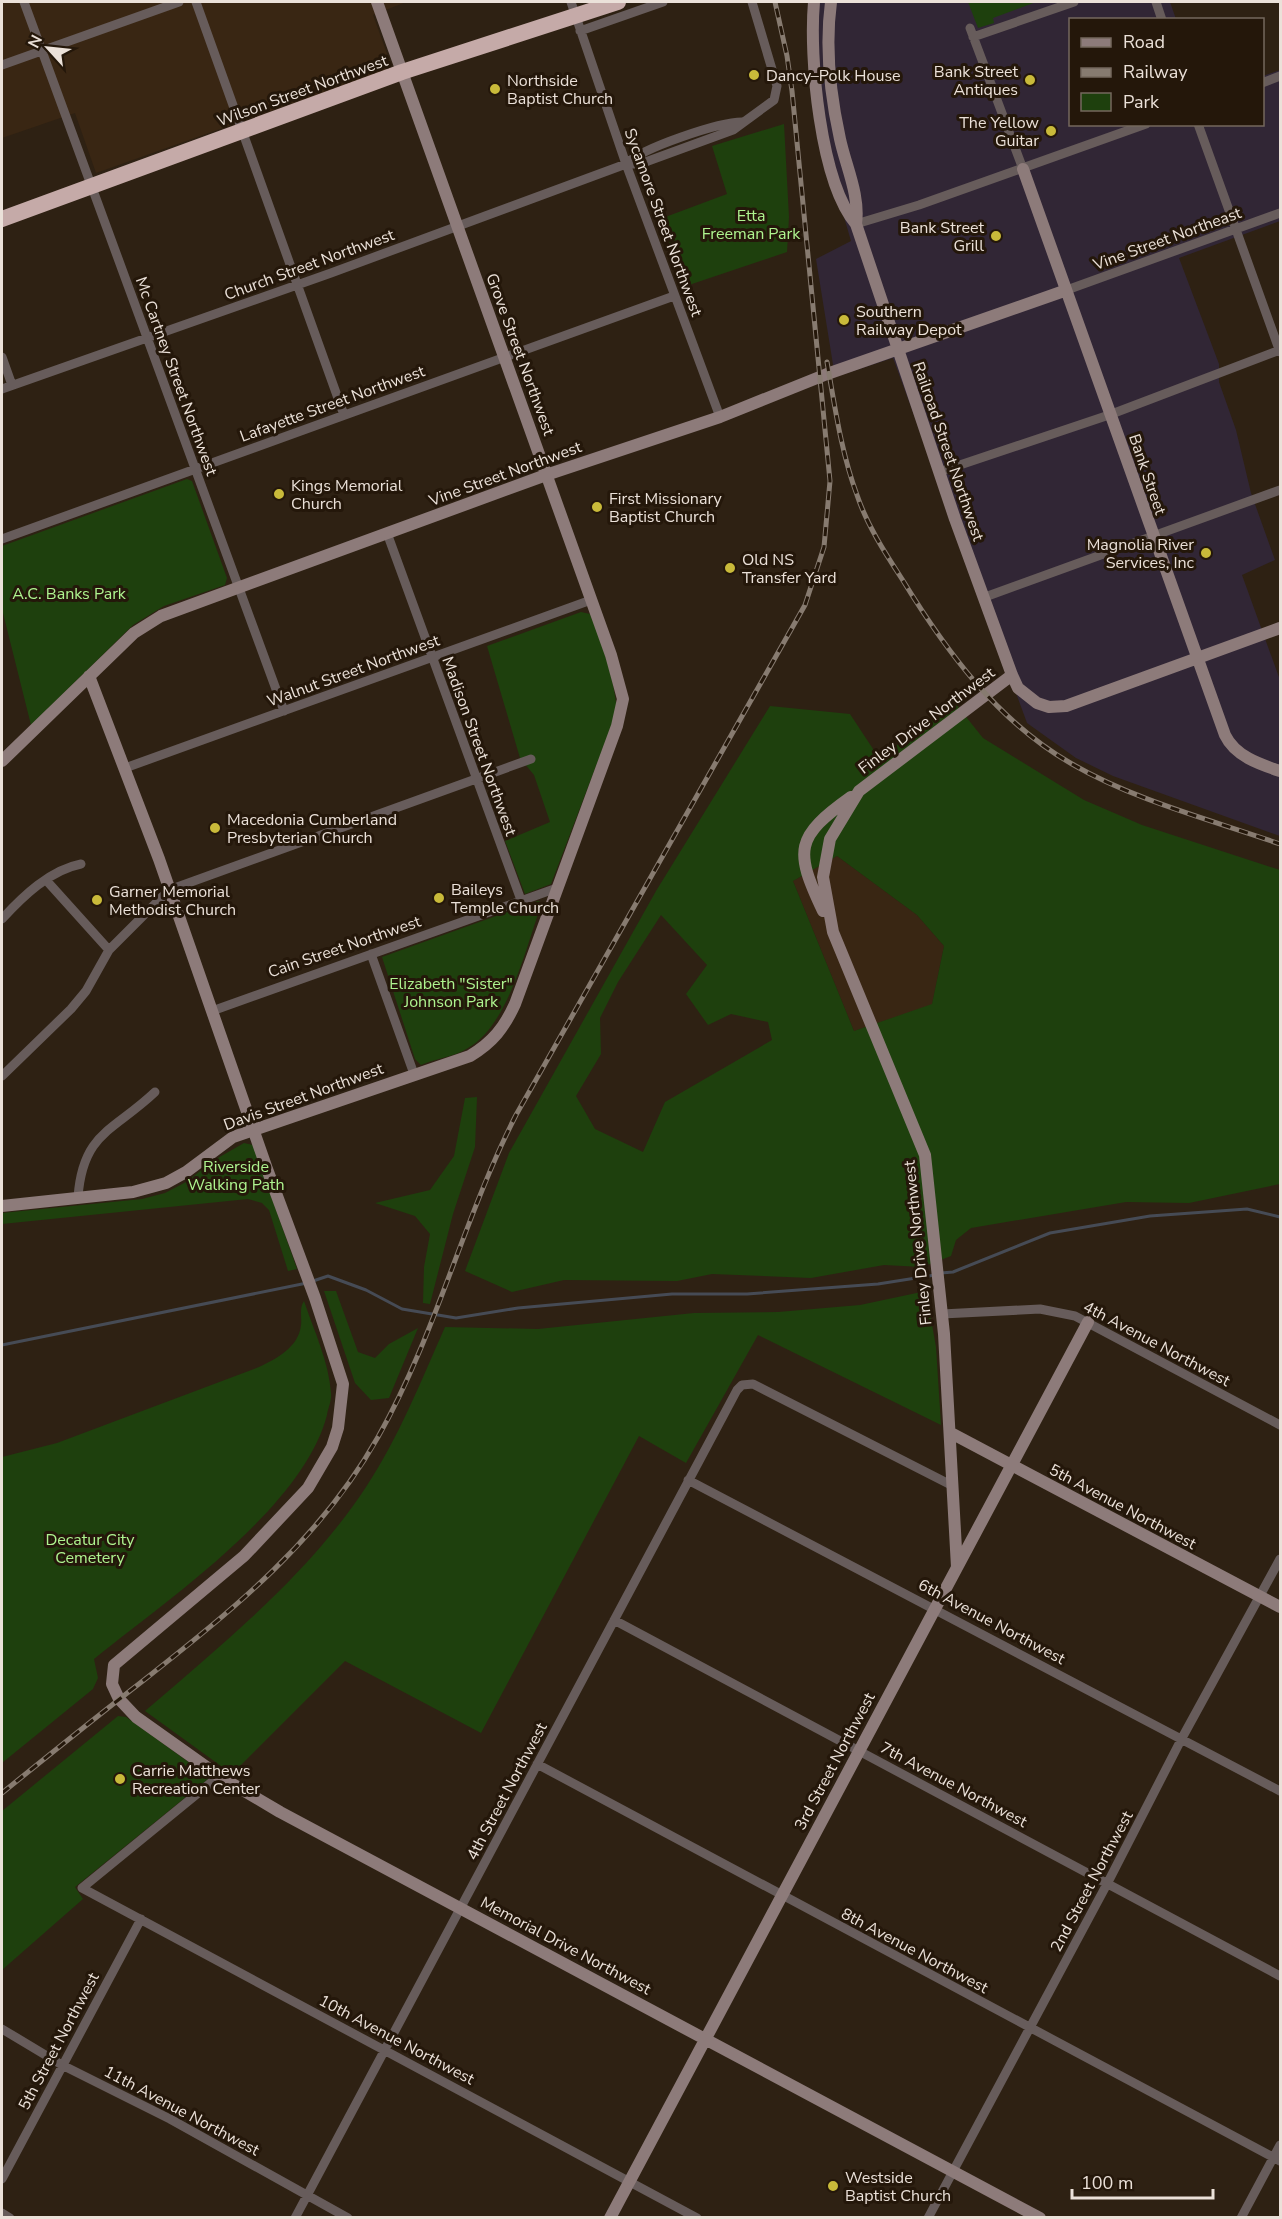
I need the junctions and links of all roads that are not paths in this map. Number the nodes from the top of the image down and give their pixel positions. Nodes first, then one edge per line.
1 (24, 2) edge
2 (179, 2) edge
3 (196, 2) edge
4 (377, 2) edge
5 (618, 2) edge
6 (663, 2) edge
7 (752, 2) edge
8 (814, 2) edge
9 (831, 2) edge
10 (1074, 2) edge
11 (1156, 2) edge
12 (575, 16) edge
13 (1161, 18) edge
14 (43, 51) junction
15 (2, 65) edge
16 (402, 72) junction
17 (1281, 76) edge
18 (1264, 83) edge
19 (1141, 126) edge
20 (1199, 126) edge
21 (242, 131) junction
22 (626, 164) junction
23 (1023, 169) junction
24 (93, 185) junction
25 (1281, 213) edge
26 (2, 219) edge
27 (456, 224) junction
28 (856, 224) junction
29 (1236, 229) junction
30 (296, 284) junction
31 (1064, 291) junction
32 (674, 296) junction
33 (146, 337) junction
34 (897, 351) junction
35 (1280, 351) edge
36 (2, 357) edge
37 (506, 357) junction
38 (12, 385) junction
39 (2, 389) edge
40 (1109, 414) junction
41 (344, 415) junction
42 (720, 417) junction
43 (195, 470) junction
44 (939, 472) junction
45 (546, 475) junction
46 (1281, 490) edge
47 (387, 533) junction
48 (1152, 536) junction
49 (2, 539) edge
50 (238, 587) junction
51 (985, 597) junction
52 (591, 600) junction
53 (1281, 628) edge
54 (431, 658) junction
55 (1197, 658) junction
56 (90, 675) junction
57 (1012, 675) junction
58 (284, 711) junction
59 (531, 759) dead end
60 (2, 761) edge
61 (1277, 767) edge
62 (125, 768) junction
63 (475, 778) junction
64 (859, 791) junction
65 (81, 864) dead end
66 (46, 880) junction
67 (557, 888) junction
68 (169, 890) junction
69 (521, 900) junction
70 (2, 919) edge
71 (833, 932) junction
72 (109, 950) junction
73 (371, 954) junction
74 (212, 1011) junction
75 (414, 1074) junction
76 (2, 1076) edge
77 (156, 1092) dead end
78 (254, 1130) junction
79 (78, 1197) junction
80 (2, 1206) edge
81 (942, 1314) junction
82 (1089, 1322) junction
83 (1281, 1425) edge
84 (951, 1433) junction
85 (1012, 1465) junction
86 (688, 1480) junction
87 (953, 1486) junction
88 (1281, 1559) edge
89 (957, 1569) junction
90 (1260, 1596) junction
91 (1281, 1607) edge
92 (935, 1608) junction
93 (614, 1620) junction
94 (1182, 1738) junction
95 (859, 1751) junction
96 (537, 1764) junction
97 (219, 1776) junction
98 (1281, 1791) edge
99 (1108, 1882) junction
100 (781, 1896) junction
101 (461, 1907) junction
102 (141, 1919) junction
103 (1281, 1976) edge
104 (1029, 2028) junction
105 (2, 2029) edge
106 (705, 2038) junction
107 (385, 2050) junction
108 (62, 2065) junction
109 (1281, 2145) edge
110 (1277, 2159) edge
111 (954, 2170) junction
112 (2, 2179) edge
113 (630, 2181) junction
114 (307, 2195) junction
115 (2, 2213) edge
116 (10, 2217) edge
117 (295, 2217) edge
118 (348, 2217) edge
119 (610, 2217) edge
120 (697, 2217) edge
121 (928, 2217) edge
122 (1040, 2217) edge
123 (1241, 2217) edge

1 - 14 street, Mc Cartney Street Northwest
2 - 14 street
3 - 21 street
4 - 16 street, Grove Street Northwest
5 - 12 highway, Wilson Street Northwest
6 - 12 street
7 - 22 street, Church Street Northwest
8 - 28 street, Railroad Street Northwest
9 - 28 street
10 - 23 street
11 - 13 street
12 - 16 highway, Wilson Street Northwest
12 - 22 street, Sycamore Street Northwest
14 - 15 street
14 - 24 street, Mc Cartney Street Northwest
16 - 21 highway, Wilson Street Northwest
16 - 27 street, Grove Street Northwest
17 - 18 street
19 - 23 street
20 - 29 street
21 - 24 highway, Wilson Street Northwest
21 - 30 street
22 - 27 street, Church Street Northwest
22 - 32 street, Sycamore Street Northwest
23 - 28 street
23 - 31 street, Bank Street
24 - 26 highway, Wilson Street Northwest
24 - 33 street, Mc Cartney Street Northwest
25 - 29 street, Vine Street Northeast
27 - 30 street, Church Street Northwest
27 - 37 street, Grove Street Northwest
28 - 34 street, Railroad Street Northwest
29 - 31 street, Vine Street Northeast
29 - 35 street
30 - 33 street, Church Street Northwest
30 - 41 street
31 - 34 street, Vine Street Northwest
31 - 40 street, Bank Street
32 - 37 street, Lafayette Street Northwest
32 - 42 street, Sycamore Street Northwest
33 - 38 street, Church Street Northwest
33 - 43 street, Mc Cartney Street Northwest
34 - 42 street, Vine Street Northwest
34 - 44 street, Railroad Street Northwest
35 - 40 street
36 - 38 street
37 - 41 street, Lafayette Street Northwest
37 - 45 street, Grove Street Northwest
38 - 39 street, Church Street Northwest
40 - 44 street
40 - 48 street, Bank Street
41 - 43 street, Lafayette Street Northwest
42 - 45 street, Vine Street Northwest
43 - 49 street, Lafayette Street Northwest
43 - 50 street, Mc Cartney Street Northwest
44 - 51 street, Railroad Street Northwest
45 - 47 street, Vine Street Northwest
45 - 52 street, Grove Street Northwest
46 - 48 street
47 - 50 street, Vine Street Northwest
47 - 54 street, Madison Street Northwest
48 - 51 street
48 - 55 street, Bank Street
50 - 56 street, Vine Street Northwest
50 - 58 street, Mc Cartney Street Northwest
51 - 57 street, Railroad Street Northwest
52 - 54 street, Walnut Street Northwest
52 - 67 street, Grove Street Northwest
53 - 55 street
54 - 58 street, Walnut Street Northwest
54 - 63 street, Madison Street Northwest
55 - 57 street, Railroad Street Northwest
55 - 61 street, Bank Street
56 - 60 street, Vine Street Northwest
56 - 62 street
57 - 64 street, Finley Drive Northwest
58 - 62 street, Walnut Street Northwest
59 - 63 street
62 - 68 street
63 - 68 street
63 - 69 street, Madison Street Northwest
64 - 71 street, Finley Drive Northwest
64 - 71 street, Finley Drive Northwest
65 - 66 street
66 - 70 street
66 - 72 street
67 - 69 street
67 - 75 street, Davis Street Northwest
68 - 72 street
68 - 74 street
69 - 73 street, Cain Street Northwest
71 - 81 street, Finley Drive Northwest
72 - 76 street
73 - 74 street, Cain Street Northwest
73 - 75 street
74 - 78 street
75 - 78 street, Davis Street Northwest
77 - 79 street
78 - 79 street, Davis Street Northwest
78 - 97 street, Memorial Drive Northwest
79 - 80 street, Davis Street Northwest
81 - 82 street, 4th Avenue Northwest
81 - 84 street, Finley Drive Northwest
82 - 83 street, 4th Avenue Northwest
82 - 85 street, 3rd Street Northwest
84 - 85 street, 5th Avenue Northwest
84 - 87 street, Finley Drive Northwest
85 - 89 street, 3rd Street Northwest
85 - 90 street, 5th Avenue Northwest
86 - 87 street, 4th Street Northwest
86 - 92 street, 6th Avenue Northwest
86 - 93 street, 4th Street Northwest
87 - 89 street, Finley Drive Northwest
88 - 90 street, 2nd Street Northwest
89 - 92 street, 3rd Street Northwest
90 - 91 street, 5th Avenue Northwest
90 - 94 street, 2nd Street Northwest
92 - 94 street, 6th Avenue Northwest
92 - 95 street, 3rd Street Northwest
93 - 95 street, 7th Avenue Northwest
93 - 96 street, 4th Street Northwest
94 - 98 street, 6th Avenue Northwest
94 - 99 street, 2nd Street Northwest
95 - 99 street, 7th Avenue Northwest
95 - 100 street, 3rd Street Northwest
96 - 100 street, 8th Avenue Northwest
96 - 101 street, 4th Street Northwest
97 - 101 street, Memorial Drive Northwest
97 - 102 street, 10th Avenue Northwest
99 - 103 street, 7th Avenue Northwest
99 - 104 street, 2nd Street Northwest
100 - 104 street, 8th Avenue Northwest
100 - 106 street, 3rd Street Northwest
101 - 106 street, Memorial Drive Northwest
101 - 107 street, 4th Street Northwest
102 - 107 street, 10th Avenue Northwest
102 - 108 street, 5th Street Northwest
104 - 110 street, 8th Avenue Northwest
104 - 111 street, 2nd Street Northwest
105 - 108 street, 11th Avenue Northwest
106 - 111 street, Memorial Drive Northwest
106 - 113 street, 3rd Street Northwest
107 - 113 street, 10th Avenue Northwest
107 - 114 street, 4th Street Northwest
108 - 112 street, 5th Street Northwest
108 - 114 street, 11th Avenue Northwest
109 - 110 street
110 - 123 street
111 - 121 street, 2nd Street Northwest
111 - 122 street, Memorial Drive Northwest
113 - 119 street, 3rd Street Northwest
113 - 120 street, 10th Avenue Northwest
114 - 117 street, 4th Street Northwest
114 - 118 street, 11th Avenue Northwest
115 - 116 street

